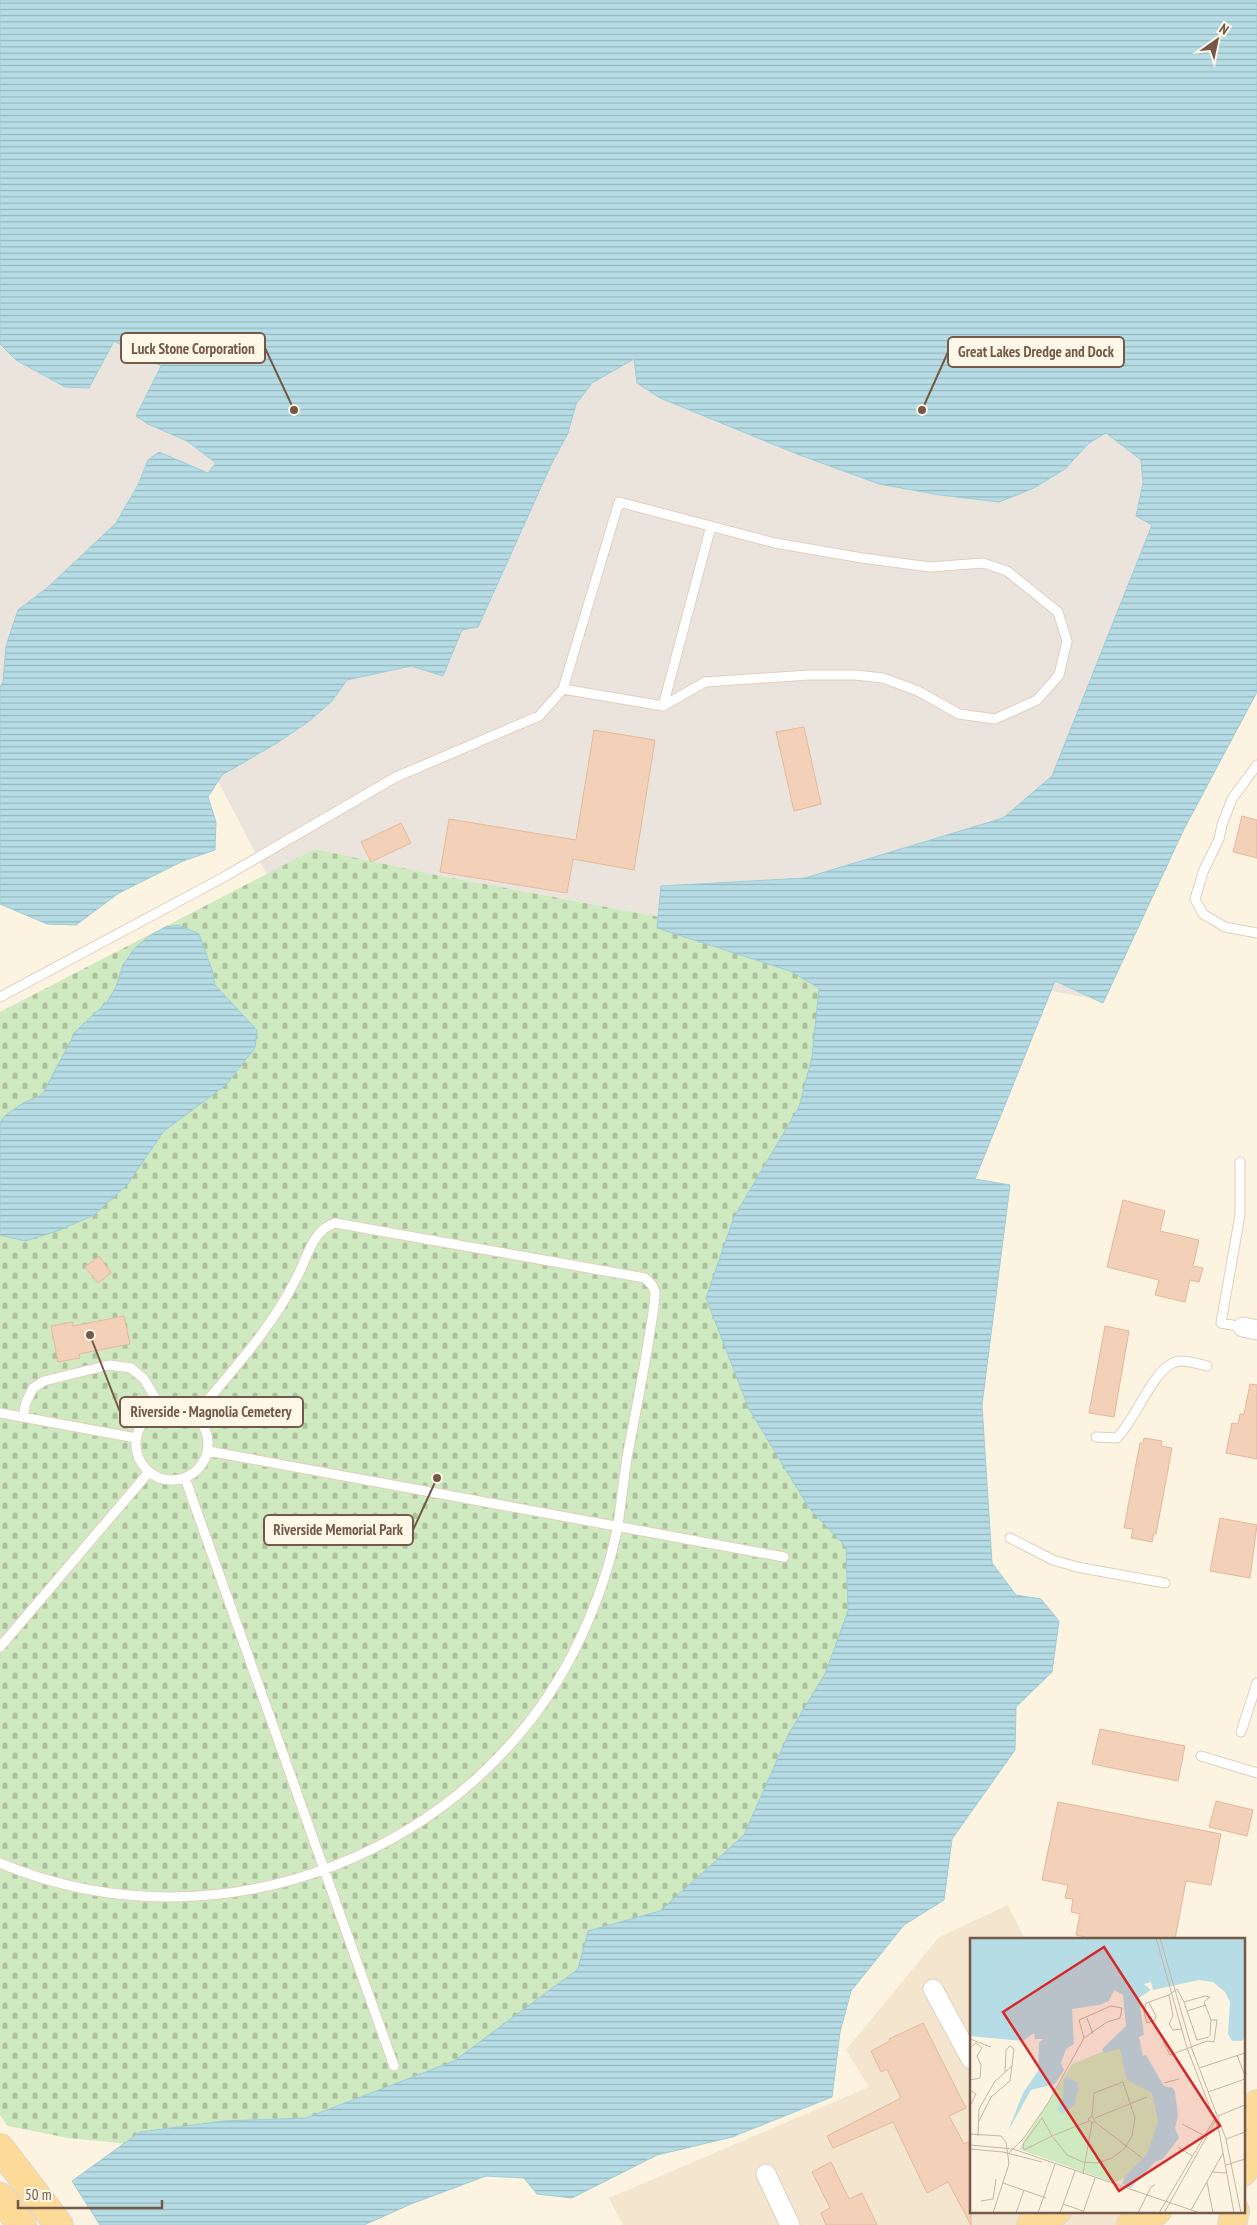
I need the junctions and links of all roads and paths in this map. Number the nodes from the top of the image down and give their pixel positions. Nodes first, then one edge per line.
1 (711, 526) junction
2 (562, 689) junction
3 (663, 706) junction
4 (1257, 765) edge
5 (1257, 933) edge
6 (0, 997) edge
7 (1240, 1162) dead end
8 (1250, 1329) edge
9 (1207, 1366) dead end
10 (162, 1409) junction
11 (0, 1413) edge
12 (195, 1415) junction
13 (24, 1417) junction
14 (1096, 1437) dead end
15 (136, 1438) junction
16 (208, 1451) junction
17 (149, 1472) junction
18 (184, 1478) junction
19 (618, 1525) junction
20 (1010, 1538) dead end
21 (784, 1557) dead end
22 (1166, 1583) dead end
23 (0, 1647) edge
24 (1257, 1683) edge
25 (1242, 1732) dead end
26 (1201, 1756) dead end
27 (1257, 1773) edge
28 (0, 1863) edge
29 (325, 1870) junction
30 (933, 1989) dead end
31 (970, 2057) edge
32 (394, 2066) dead end
33 (1257, 2104) edge
34 (0, 2148) edge
35 (1249, 2150) edge
36 (766, 2174) dead end
37 (0, 2197) edge
38 (1155, 2212) edge
39 (1235, 2212) edge
40 (22, 2225) edge
41 (59, 2225) edge
42 (790, 2225) edge
43 (1131, 2225) edge
44 (1232, 2225) edge

1 - 2 lane
1 - 3 lane
1 - 3 lane
2 - 3 lane
2 - 6 lane
4 - 5 lane
7 - 8 lane
9 - 14 lane
10 - 12 lane
10 - 13 lane
10 - 15 lane
11 - 13 lane
12 - 16 lane
12 - 19 lane
13 - 15 lane
15 - 17 lane
16 - 18 lane
16 - 19 lane
17 - 18 lane
17 - 23 lane
18 - 29 lane
19 - 21 lane
19 - 29 lane
20 - 22 lane
24 - 25 lane
26 - 27 lane
28 - 29 lane
29 - 32 lane
30 - 31 street
33 - 35 main road
34 - 41 main road
36 - 42 street
37 - 40 main road
38 - 43 main road
39 - 44 main road

